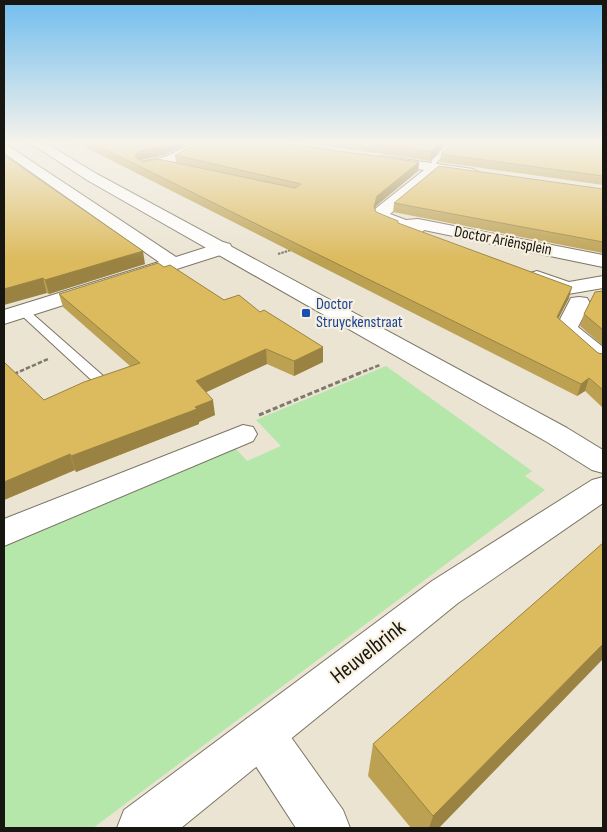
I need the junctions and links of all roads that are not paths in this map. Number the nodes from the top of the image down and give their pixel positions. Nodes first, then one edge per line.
1 (54, 181) edge
2 (104, 181) edge
3 (419, 181) edge
4 (402, 226) junction
5 (223, 248) junction
6 (483, 256) edge
7 (603, 261) edge
8 (174, 264) junction
9 (519, 270) edge
10 (603, 282) edge
11 (579, 303) dead end
12 (14, 314) edge
13 (603, 359) edge
14 (104, 384) edge
15 (243, 434) road end
16 (603, 462) edge
17 (603, 488) edge
18 (4, 533) edge
19 (262, 734) junction
20 (142, 828) edge
21 (325, 828) edge

1 - 8 street
2 - 5 street
3 - 4 street, Doctor Ariënsplein
4 - 6 street, Doctor Ariënsplein
4 - 7 street, Doctor Ariënsplein
5 - 8 street
5 - 16 street
8 - 12 street
9 - 10 street, Doctor Ariënsplein
11 - 13 street
12 - 14 lane
15 - 18 street
17 - 19 street, Heuvelbrink
19 - 20 street, Heuvelbrink
19 - 21 street

